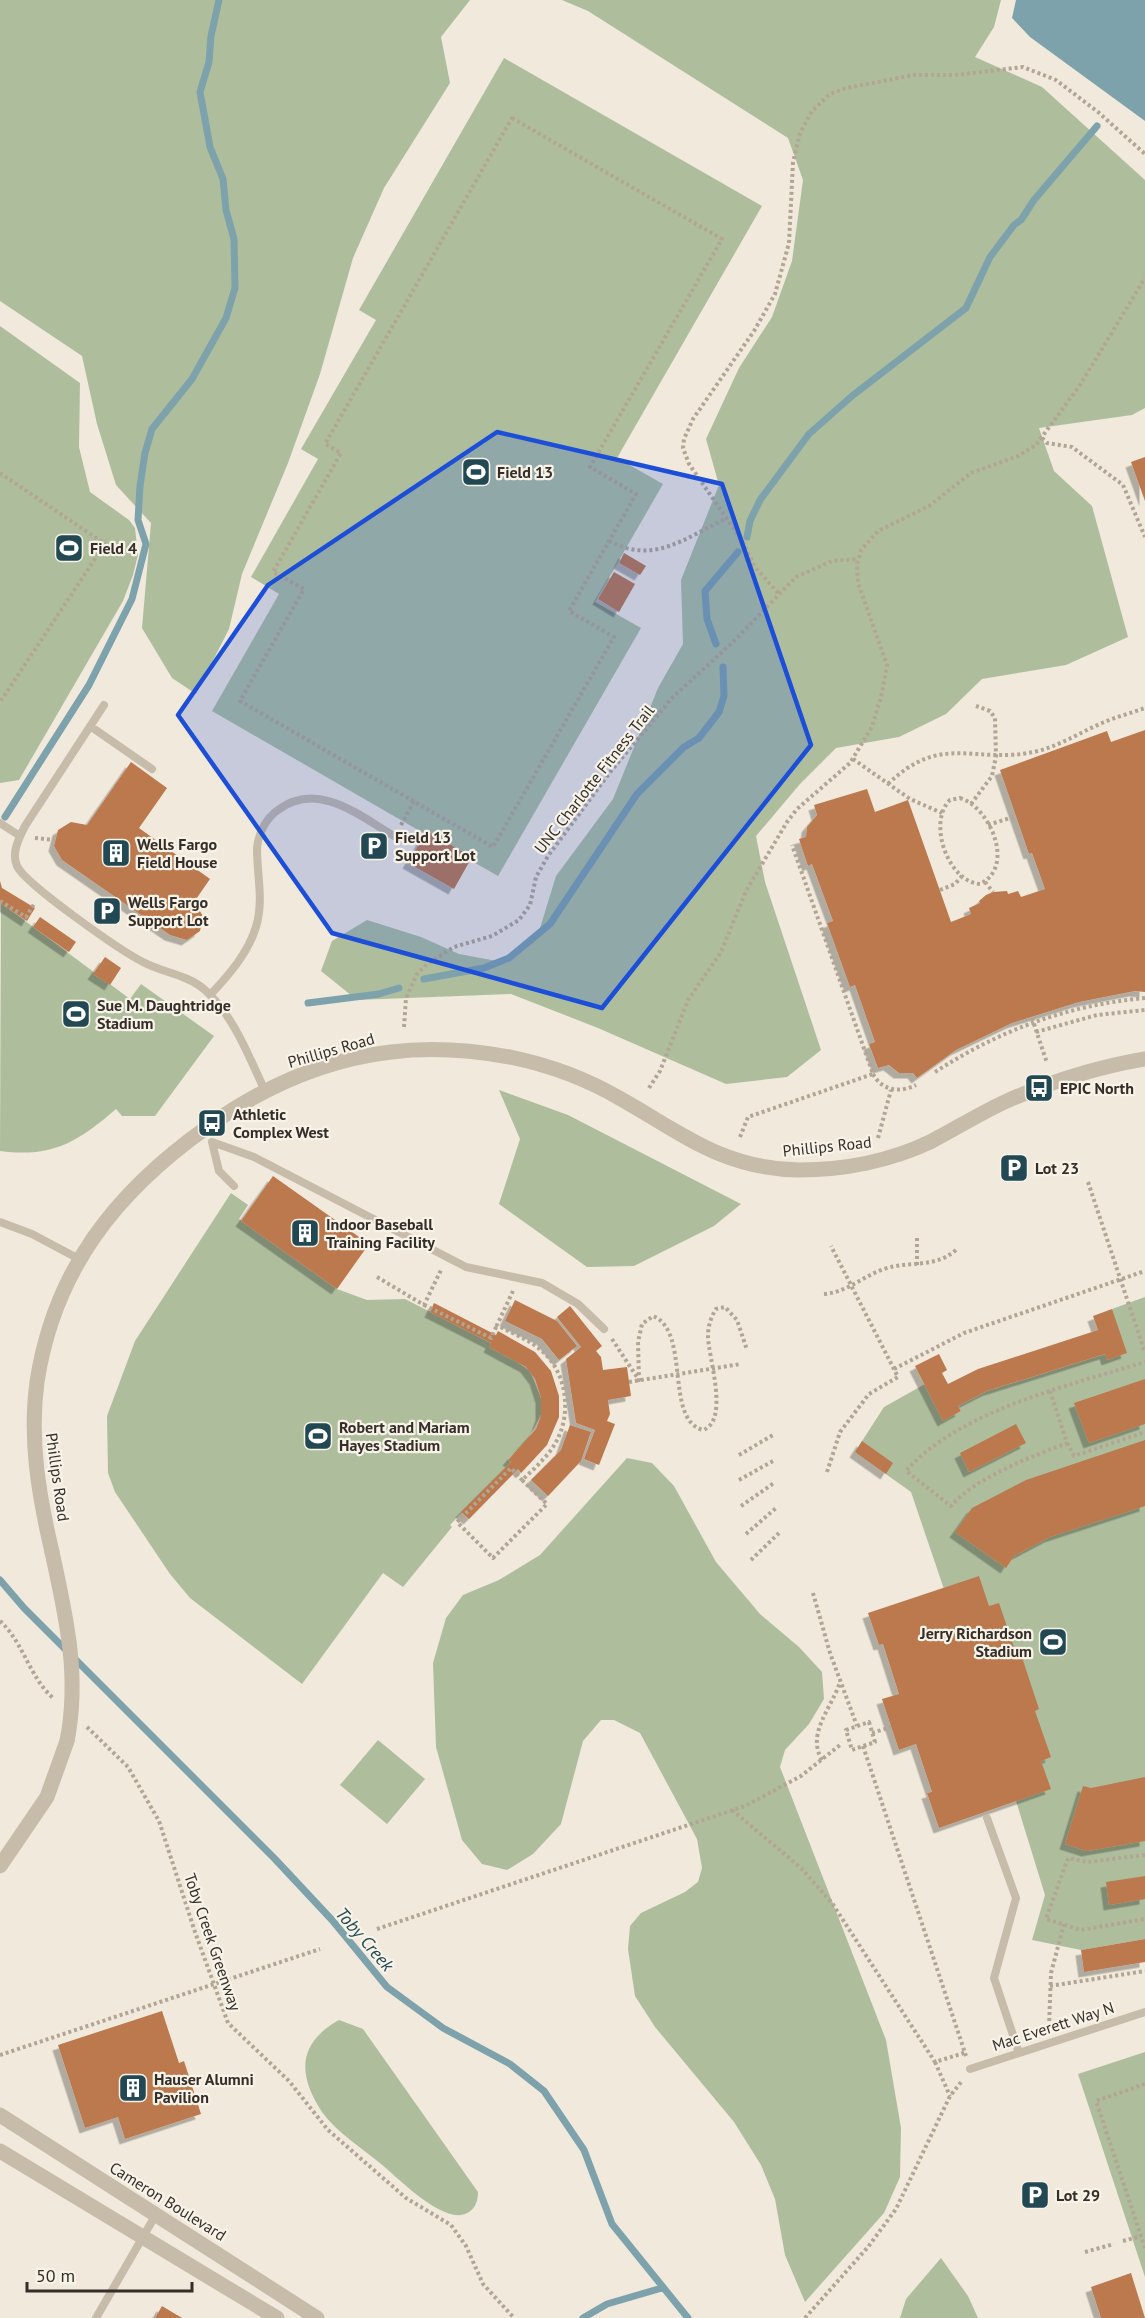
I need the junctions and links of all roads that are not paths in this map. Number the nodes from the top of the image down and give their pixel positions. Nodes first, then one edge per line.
1 (104, 705) dead end
2 (90, 726) junction
3 (152, 769) dead end
4 (0, 823) edge
5 (20, 836) junction
6 (394, 836) road end
7 (210, 995) junction
8 (1145, 1059) edge
9 (265, 1091) junction
10 (208, 1136) junction
11 (234, 1186) dead end
12 (0, 1222) edge
13 (79, 1259) junction
14 (604, 1329) road end
15 (987, 1818) dead end
16 (0, 1866) edge
17 (1145, 2012) edge
18 (1019, 2053) junction
19 (970, 2069) road end
20 (0, 2115) edge
21 (0, 2151) edge
22 (155, 2216) junction
23 (143, 2236) junction
24 (96, 2318) edge
25 (277, 2318) edge
26 (317, 2318) edge

1 - 2 lane
2 - 3 lane
2 - 5 lane
4 - 5 lane
5 - 7 lane
6 - 7 lane
7 - 9 lane
8 - 9 street, Phillips Road
9 - 10 street, Phillips Road
10 - 11 lane
10 - 13 street, Phillips Road
10 - 14 lane
12 - 13 lane
13 - 16 street, Phillips Road, bridge
15 - 18 lane
17 - 18 lane, Mac Everett Way N
18 - 19 lane, Mac Everett Way N
20 - 22 street, Cameron Boulevard
21 - 23 street
22 - 23 lane
22 - 26 street, Cameron Boulevard
23 - 24 lane
23 - 25 street

